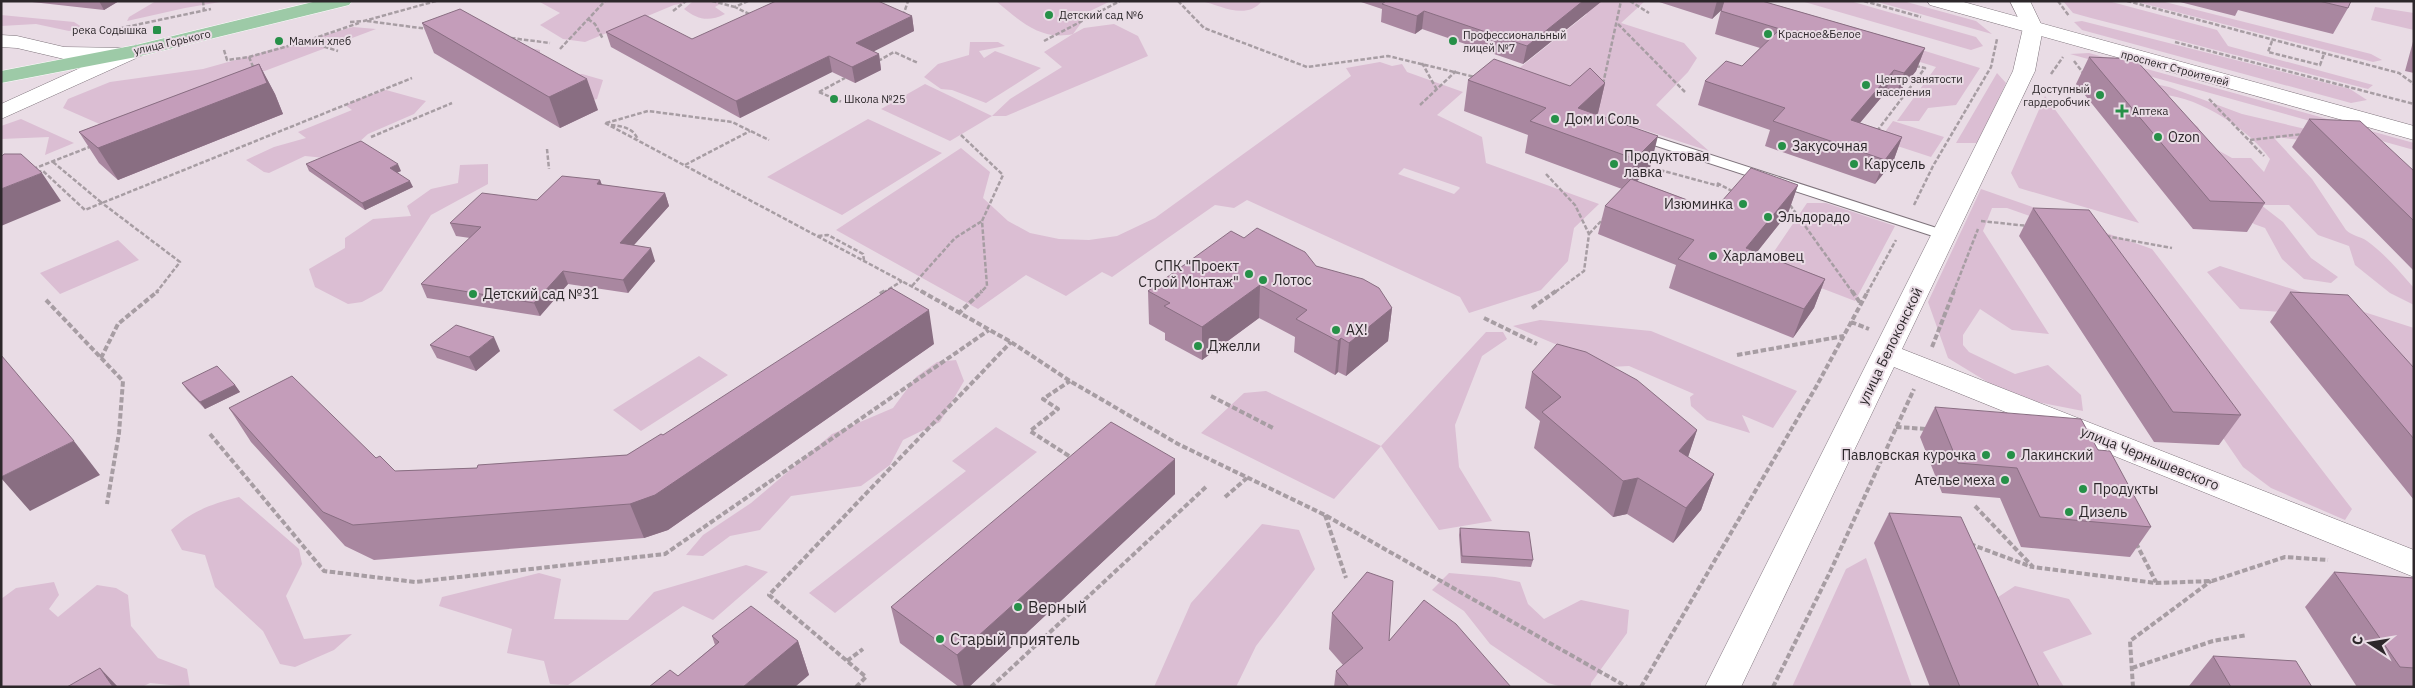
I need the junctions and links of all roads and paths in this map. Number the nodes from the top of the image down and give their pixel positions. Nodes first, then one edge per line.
1 (203, 1) edge
2 (342, 1) edge
3 (604, 1) edge
4 (677, 1) edge
5 (686, 1) edge
6 (712, 1) edge
7 (748, 1) edge
8 (908, 1) edge
9 (1120, 1) edge
10 (1178, 1) edge
11 (1622, 1) edge
12 (1630, 1) edge
13 (1937, 1) edge
14 (2020, 1) edge
15 (2058, 1) edge
16 (2128, 1) edge
17 (682, 4) junction
18 (735, 7) junction
19 (213, 9) dead end
20 (204, 11) junction
21 (673, 11) dead end
22 (1649, 14) dead end
23 (2069, 15) dead end
24 (756, 17) edge
25 (588, 19) junction
26 (902, 19) edge
27 (1617, 24) junction
28 (2033, 28) junction
29 (431, 30) edge
30 (107, 31) junction
31 (98, 32) dead end
32 (511, 38) edge
33 (603, 39) dead end
34 (1998, 39) dead end
35 (306, 41) junction
36 (1044, 41) dead end
37 (2272, 41) junction
38 (1, 42) edge
39 (131, 42) junction
40 (2175, 42) dead end
41 (550, 43) dead end
42 (223, 48) dead end
43 (560, 49) dead end
44 (338, 51) dead end
45 (2324, 54) junction
46 (2063, 56) dead end
47 (249, 57) junction
48 (2071, 58) dead end
49 (918, 63) dead end
50 (1422, 63) junction
51 (870, 64) edge
52 (1909, 64) edge
53 (1456, 71) junction
54 (256, 75) edge
55 (2049, 76) dead end
56 (1, 77) edge
57 (412, 78) dead end
58 (845, 78) edge
59 (2088, 79) dead end
60 (1483, 80) edge
61 (2414, 84) edge
62 (1602, 87) edge
63 (1437, 90) junction
64 (1685, 92) dead end
65 (2206, 96) dead end
66 (842, 102) dead end
67 (452, 103) dead end
68 (2414, 104) edge
69 (1420, 105) dead end
70 (1, 112) edge
71 (750, 131) junction
72 (1624, 131) edge
73 (2311, 132) edge
74 (2414, 133) edge
75 (961, 135) dead end
76 (371, 137) dead end
77 (1872, 138) edge
78 (769, 140) dead end
79 (2249, 140) junction
80 (95, 144) edge
81 (547, 149) dead end
82 (2264, 156) dead end
83 (53, 162) junction
84 (684, 165) junction
85 (549, 170) dead end
86 (1660, 170) edge
87 (1546, 174) dead end
88 (1724, 187) dead end
89 (102, 203) junction
90 (1788, 203) edge
91 (1985, 212) dead end
92 (1606, 216) edge
93 (982, 221) junction
94 (1981, 221) junction
95 (1905, 222) junction
96 (2038, 227) edge
97 (1589, 234) junction
98 (1944, 235) junction
99 (817, 236) junction
100 (2104, 236) edge
101 (2172, 248) dead end
102 (864, 261) junction
103 (902, 281) junction
104 (912, 286) junction
105 (880, 294) edge
106 (46, 300) dead end
107 (1861, 304) junction
108 (1532, 308) dead end
109 (958, 314) junction
110 (1484, 318) dead end
111 (989, 330) junction
112 (1844, 336) junction
113 (1011, 342) junction
114 (1537, 344) dead end
115 (1886, 353) junction
116 (1737, 355) dead end
117 (101, 358) junction
118 (1924, 368) junction
119 (1070, 381) junction
120 (1211, 396) dead end
121 (1896, 427) junction
122 (1275, 430) dead end
123 (1935, 430) dead end
124 (210, 434) dead end
125 (1069, 456) edge
126 (1247, 477) junction
127 (1207, 486) dead end
128 (1225, 498) dead end
129 (107, 504) dead end
130 (1975, 506) dead end
131 (1325, 515) junction
132 (1964, 542) edge
133 (2135, 542) edge
134 (2333, 560) dead end
135 (2414, 564) edge
136 (2033, 567) junction
137 (1346, 578) dead end
138 (2212, 581) junction
139 (2156, 583) junction
140 (2247, 635) dead end
141 (864, 649) dead end
142 (847, 661) junction
143 (2132, 668) junction
144 (856, 687) edge
145 (991, 687) edge
146 (1627, 687) edge
147 (1641, 687) edge
148 (1723, 687) edge
149 (1773, 687) edge
150 (2133, 687) edge

1 - 20 path
2 - 39 main road, улица Горького
3 - 25 path
4 - 17 path
5 - 17 path
6 - 18 path
7 - 18 path
8 - 26 path
9 - 36 path
10 - 50 path
11 - 27 path
12 - 22 path
13 - 28 street, проспект Строителей
14 - 28 street
15 - 23 path
16 - 37 path
17 - 21 path
18 - 24 path
19 - 20 path
20 - 30 path
25 - 33 path
25 - 43 path
27 - 62 path
27 - 64 path
28 - 74 street, проспект Строителей
28 - 98 street, улица Белоконской
29 - 35 path
30 - 31 path
30 - 39 path
32 - 41 path
34 - 95 path
35 - 44 path
35 - 47 path
37 - 45 path
37 - 45 path
38 - 39 street
39 - 56 main road, улица Горького
39 - 70 street
40 - 68 path
42 - 47 path
45 - 61 path
46 - 55 path
47 - 54 path
48 - 59 path
49 - 51 path
50 - 53 path
50 - 63 path
52 - 77 path
53 - 60 path
53 - 63 path
57 - 89 path
58 - 66 path
63 - 69 path
65 - 79 path
67 - 76 path
71 - 78 path
71 - 84 path
71 - 84 path
72 - 95 lane
73 - 79 path
75 - 93 path
79 - 82 path
80 - 83 path
81 - 85 path
83 - 89 path
83 - 89 path
84 - 99 path
86 - 88 path
87 - 97 path
89 - 117 path
90 - 107 path
91 - 94 path
92 - 97 path
93 - 104 path
93 - 109 path
94 - 96 path
94 - 118 path
95 - 98 lane
95 - 107 path
97 - 108 path
98 - 115 street, улица Белоконской
99 - 102 path
99 - 102 path
100 - 101 path
102 - 103 path
103 - 104 path
103 - 105 path
104 - 109 path
106 - 117 path
107 - 112 path
109 - 111 path
110 - 114 path
111 - 113 path
111 - 124 path
112 - 116 path
112 - 147 path
113 - 119 path
113 - 142 path
115 - 118 street, улица Чернышевского
115 - 148 street, улица Белоконской
117 - 129 path
118 - 121 path
118 - 135 street, улица Чернышевского
119 - 125 path
119 - 126 path
120 - 122 path
121 - 123 path
121 - 149 path
126 - 128 path
126 - 131 path
127 - 145 path
130 - 136 path
131 - 137 path
131 - 146 path
132 - 136 path
133 - 139 path
134 - 138 path
136 - 139 path
138 - 139 path
138 - 143 path
140 - 143 path
141 - 142 path
142 - 144 path
143 - 150 path

